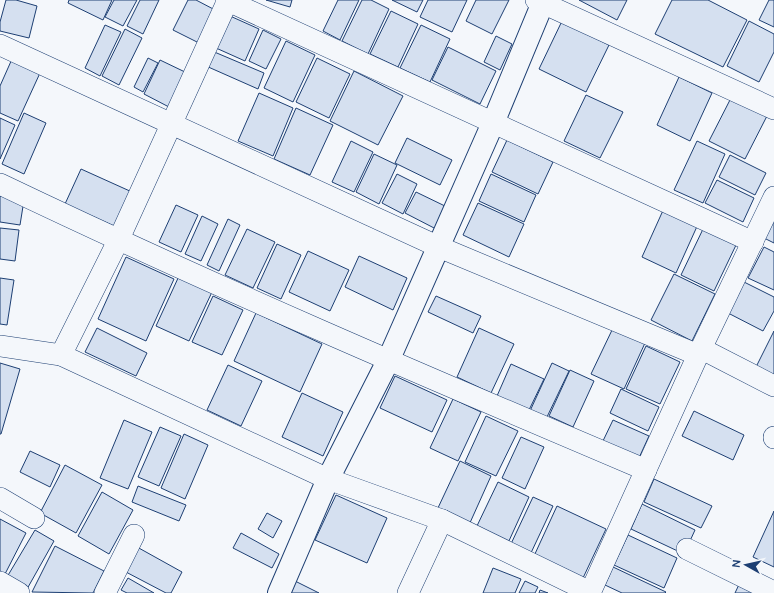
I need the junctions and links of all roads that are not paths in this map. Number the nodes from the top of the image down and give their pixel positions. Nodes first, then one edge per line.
1 (227, 0) edge
2 (541, 1) edge
3 (0, 45) edge
4 (774, 109) edge
5 (170, 123) junction
6 (493, 123) junction
7 (0, 184) edge
8 (774, 197) edge
9 (118, 241) junction
10 (752, 242) junction
11 (438, 248) junction
12 (0, 346) edge
13 (700, 352) junction
14 (61, 355) junction
15 (388, 361) junction
16 (774, 386) edge
17 (646, 470) junction
18 (328, 479) junction
19 (0, 498) edge
20 (34, 518) dead end
21 (442, 520) junction
22 (134, 535) dead end
23 (687, 549) dead end
24 (0, 582) edge
25 (590, 592) edge
26 (774, 592) edge
27 (19, 593) edge
28 (106, 593) edge
29 (279, 593) edge
30 (408, 593) edge

1 - 5 street
1 - 6 street
2 - 4 street
2 - 6 street
3 - 5 street
5 - 9 street
5 - 11 street
6 - 10 street
6 - 11 street
7 - 9 street
8 - 10 street
9 - 14 street
9 - 15 street
10 - 13 street
11 - 13 street
11 - 15 street
12 - 14 street
13 - 16 street
13 - 17 street
14 - 18 street
15 - 17 street
15 - 18 street
17 - 25 street
18 - 21 street
18 - 29 street
19 - 20 street
21 - 25 street
21 - 30 street
22 - 28 street
23 - 26 street
24 - 27 street

